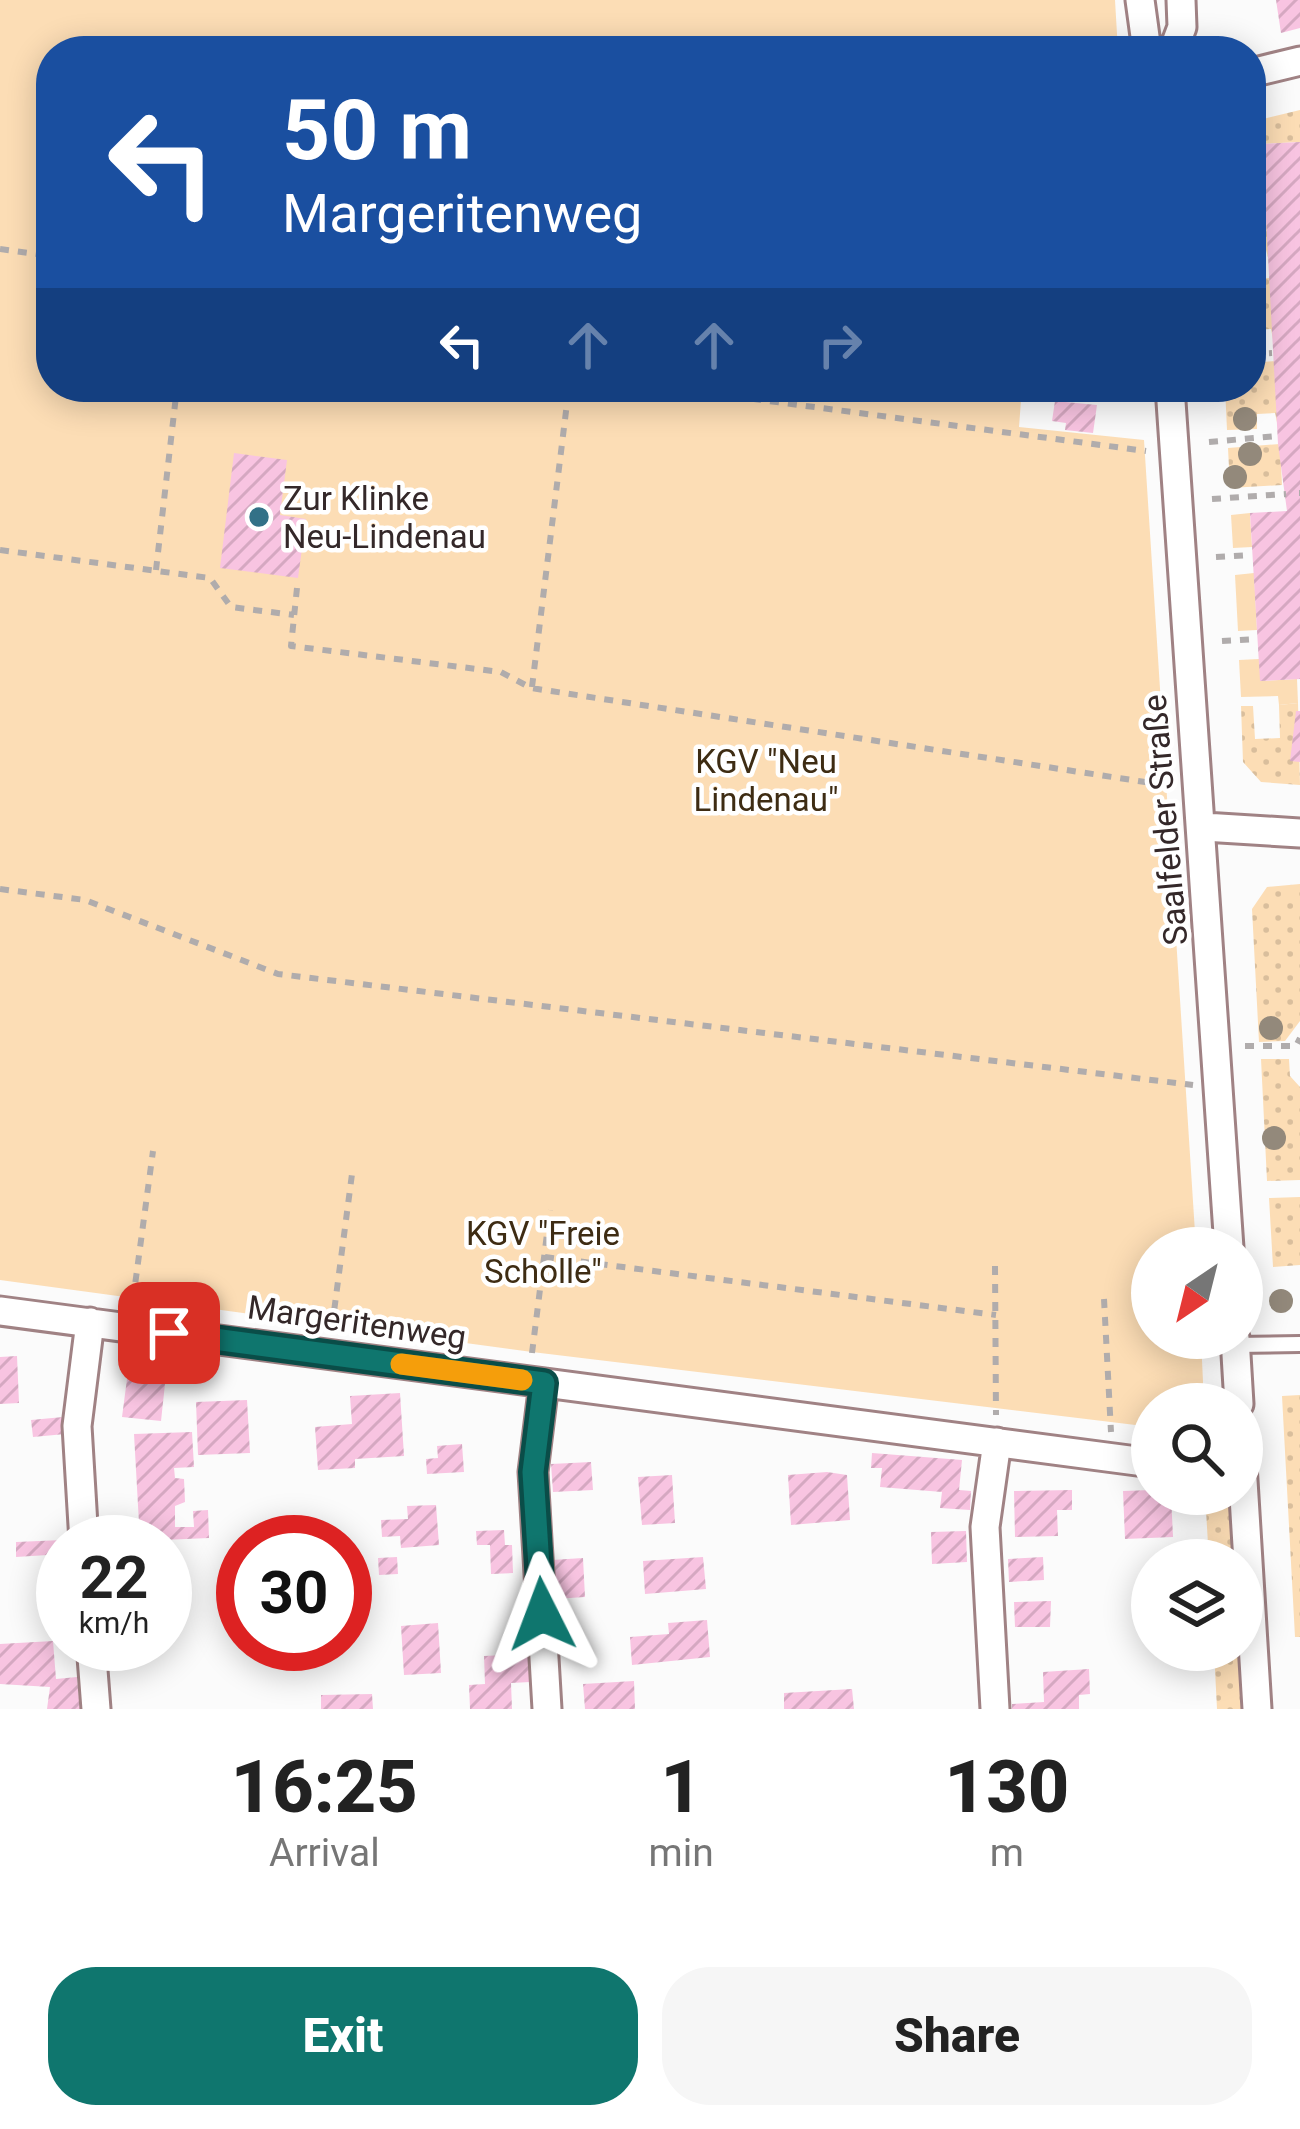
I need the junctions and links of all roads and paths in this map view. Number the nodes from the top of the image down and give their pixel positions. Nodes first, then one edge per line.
1 (1140, 0) edge
2 (1181, 0) edge
3 (1145, 36) edge
4 (1179, 36) edge
5 (1300, 61) edge
6 (1266, 69) edge
7 (0, 249) edge
8 (36, 254) edge
9 (1272, 352) dead end
10 (1266, 353) edge
11 (176, 402) edge
12 (567, 402) edge
13 (777, 402) edge
14 (1171, 402) edge
15 (1277, 436) dead end
16 (1209, 442) dead end
17 (1174, 454) junction
18 (1286, 494) dead end
19 (1212, 500) dead end
20 (0, 550) edge
21 (1251, 555) dead end
22 (1216, 557) dead end
23 (156, 570) junction
24 (297, 588) dead end
25 (294, 615) junction
26 (1256, 639) dead end
27 (1222, 641) dead end
28 (531, 688) junction
29 (1166, 785) dead end
30 (1204, 827) junction
31 (1300, 833) edge
32 (0, 889) edge
33 (1300, 1038) edge
34 (1245, 1046) dead end
35 (1181, 1084) dead end
36 (153, 1151) dead end
37 (352, 1174) dead end
38 (550, 1210) dead end
39 (1228, 1227) edge
40 (545, 1257) junction
41 (995, 1266) dead end
42 (1104, 1299) dead end
43 (0, 1311) edge
44 (131, 1315) dead end
45 (996, 1315) junction
46 (90, 1322) junction
47 (332, 1324) dead end
48 (1263, 1343) edge
49 (1300, 1344) edge
50 (536, 1382) junction
51 (1111, 1438) dead end
52 (997, 1442) junction
53 (1131, 1460) edge
54 (82, 1515) edge
55 (1245, 1515) edge
56 (93, 1671) edge
57 (96, 1709) edge
58 (547, 1709) edge
59 (995, 1709) edge
60 (1257, 1709) edge

1 - 3 street
2 - 4 street
5 - 6 street
7 - 8 path
9 - 10 path
11 - 23 path
12 - 28 path
13 - 17 path
14 - 17 street, Saalfelder Straße
15 - 16 path
17 - 30 street, Saalfelder Straße
18 - 19 path
20 - 23 path
21 - 22 path
23 - 25 path
24 - 25 path
25 - 28 path
26 - 27 path
28 - 29 path
30 - 31 street
30 - 39 street, Saalfelder Straße
32 - 35 path
33 - 34 path
36 - 44 path
37 - 47 path
38 - 40 path
40 - 45 path
40 - 50 path
41 - 45 path
42 - 51 path
43 - 46 street, Margeritenweg
45 - 52 path
46 - 50 street, Margeritenweg
46 - 54 street
48 - 49 lane
50 - 52 street, Margeritenweg
50 - 58 street
52 - 53 street, Margeritenweg
52 - 59 street
55 - 60 street
56 - 57 street

